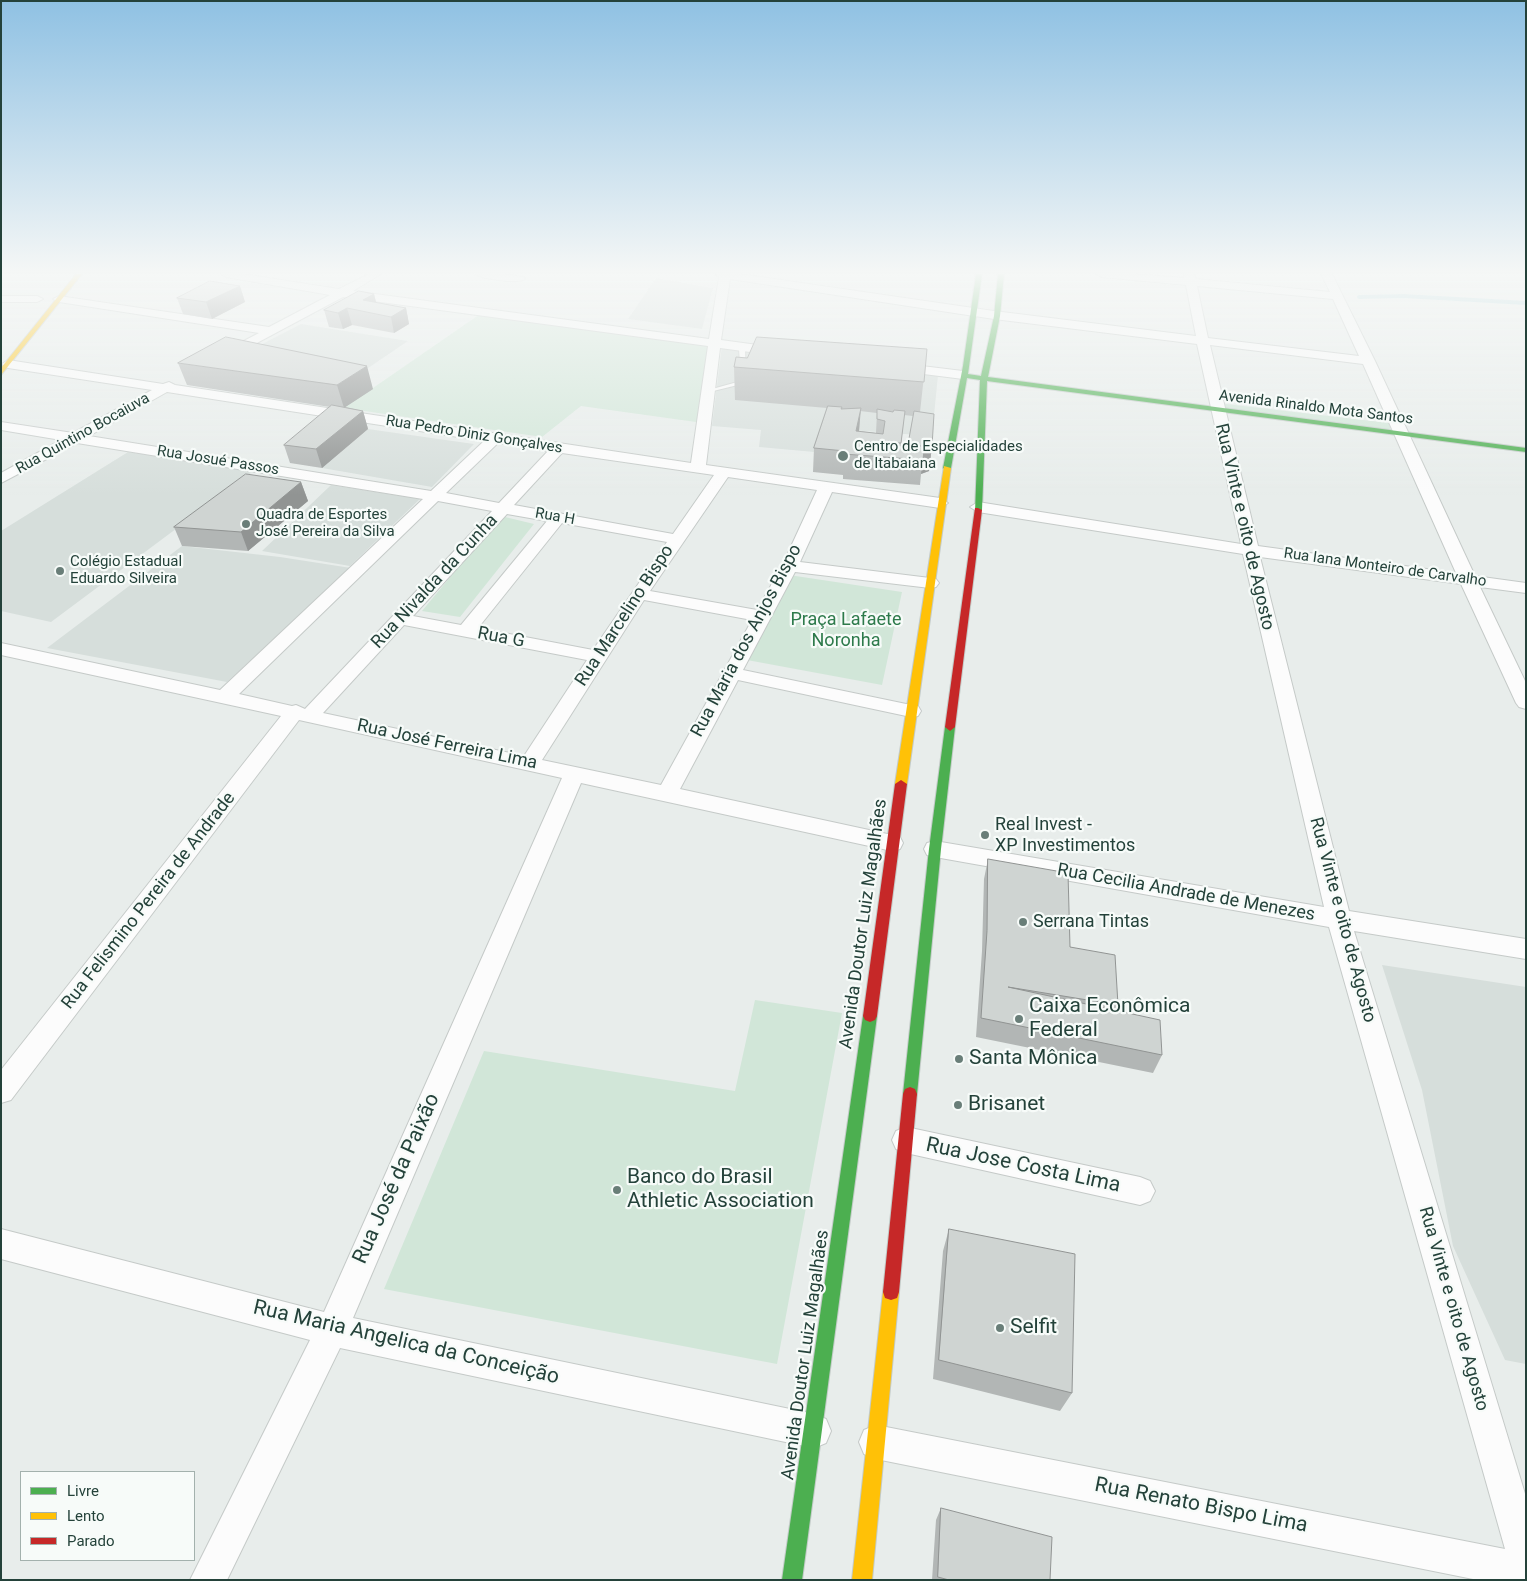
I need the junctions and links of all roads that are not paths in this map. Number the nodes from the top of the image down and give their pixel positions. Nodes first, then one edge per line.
1 (22, 348) edge
2 (240, 348) edge
3 (714, 348) edge
4 (742, 348) joint
5 (788, 348) edge
6 (968, 348) edge
7 (991, 348) edge
8 (1203, 348) edge
9 (1258, 348) edge
10 (1363, 348) edge
11 (887, 360) edge
12 (1369, 361) junction
13 (214, 362) edge
14 (5, 368) edge
15 (965, 371) junction
16 (986, 373) junction
17 (181, 379) dead end
18 (165, 388) junction
19 (706, 392) junction
20 (1216, 405) junction
21 (1, 426) edge
22 (1398, 428) junction
23 (76, 438) junction
24 (494, 439) junction
25 (1526, 439) edge
26 (560, 448) junction
27 (1526, 450) edge
28 (698, 467) junction
29 (724, 472) junction
30 (1, 479) edge
31 (826, 488) junction
32 (435, 496) junction
33 (945, 503) junction
34 (973, 507) junction
35 (505, 508) junction
36 (558, 518) junction
37 (676, 539) junction
38 (1250, 550) junction
39 (790, 566) junction
40 (1468, 579) junction
41 (930, 584) junction
42 (1526, 588) edge
43 (639, 594) junction
44 (762, 616) junction
45 (402, 619) junction
46 (466, 631) junction
47 (1, 648) edge
48 (599, 657) junction
49 (731, 673) junction
50 (1520, 680) edge
51 (225, 698) junction
52 (1526, 703) edge
53 (911, 711) junction
54 (303, 713) junction
55 (530, 762) junction
56 (574, 774) junction
57 (667, 793) junction
58 (892, 843) junction
59 (935, 849) junction
60 (1339, 919) junction
61 (1526, 948) edge
62 (1, 1091) edge
63 (906, 1140) junction
64 (1140, 1191) dead end
65 (1, 1244) edge
66 (332, 1330) junction
67 (814, 1431) junction
68 (876, 1442) junction
69 (1526, 1558) edge
70 (1526, 1570) edge
71 (208, 1580) edge
72 (792, 1580) edge
73 (862, 1580) edge

1 - 14 street
2 - 13 street
3 - 19 street
4 - 5 street
4 - 19 lane
6 - 15 street, Avenida Doutor Luiz Magalhães
7 - 16 street
8 - 20 street, Rua Vinte e oito de Agosto
9 - 12 street
10 - 12 street
11 - 15 street
12 - 22 street
14 - 18 street, Rua Pedro Diniz Gonçalves
15 - 16 street, Avenida Rinaldo Mota Santos
15 - 33 street, Avenida Doutor Luiz Magalhães
16 - 20 street, Avenida Rinaldo Mota Santos
16 - 34 street
17 - 18 street, Rua Quintino Bocaiuva
18 - 23 street, Rua Quintino Bocaiuva
18 - 24 street, Rua Pedro Diniz Gonçalves
19 - 28 street
20 - 22 street, Avenida Rinaldo Mota Santos
20 - 38 street, Rua Vinte e oito de Agosto
21 - 23 street, Rua Josué Passos
22 - 25 street, Avenida Rinaldo Mota Santos
22 - 27 street, Avenida Rinaldo Mota Santos
22 - 40 street
23 - 30 street, Rua Quintino Bocaiuva
23 - 32 street, Rua Josué Passos
24 - 26 street, Rua Pedro Diniz Gonçalves
24 - 32 street
26 - 28 street, Rua Pedro Diniz Gonçalves
26 - 35 street, Rua Nivalda da Cunha
28 - 29 street, Rua Pedro Diniz Gonçalves
29 - 31 street, Rua Pedro Diniz Gonçalves
29 - 37 street, Rua Marcelino Bispo
31 - 33 street, Rua Pedro Diniz Gonçalves
31 - 39 street, Rua Maria dos Anjos Bispo
32 - 35 street, Rua H
32 - 51 street
33 - 41 street, Avenida Doutor Luiz Magalhães
34 - 38 street, Rua Iana Monteiro de Carvalho
34 - 59 street
35 - 36 street, Rua H
35 - 45 street, Rua Nivalda da Cunha
36 - 37 street, Rua H
36 - 46 street
37 - 43 street, Rua Marcelino Bispo
38 - 40 street, Rua Iana Monteiro de Carvalho
38 - 60 street, Rua Vinte e oito de Agosto
39 - 41 street
39 - 44 street, Rua Maria dos Anjos Bispo
40 - 42 street, Rua Iana Monteiro de Carvalho
40 - 50 street
41 - 53 street, Avenida Doutor Luiz Magalhães
43 - 44 street
43 - 48 street, Rua Marcelino Bispo
44 - 49 street, Rua Maria dos Anjos Bispo
45 - 46 street, Rua G
45 - 54 street, Rua Nivalda da Cunha
46 - 48 street, Rua G
47 - 51 street, Rua José Ferreira Lima
48 - 55 street, Rua Marcelino Bispo
49 - 53 street
49 - 57 street, Rua Maria dos Anjos Bispo
50 - 52 street
51 - 54 street, Rua José Ferreira Lima
53 - 58 street, Avenida Doutor Luiz Magalhães
54 - 55 street, Rua José Ferreira Lima
54 - 62 street, Rua Felismino Pereira de Andrade
55 - 56 street, Rua José Ferreira Lima
56 - 57 street, Rua José Ferreira Lima
56 - 66 street, Rua José da Paixão
57 - 58 street, Rua José Ferreira Lima
58 - 67 street, Avenida Doutor Luiz Magalhães
59 - 60 street, Rua Cecilia Andrade de Menezes
59 - 63 street
60 - 61 street, Rua Cecilia Andrade de Menezes
60 - 69 street, Rua Vinte e oito de Agosto
63 - 64 street, Rua Jose Costa Lima
63 - 68 street
65 - 66 street, Rua Maria Angelica da Conceição
66 - 67 street, Rua Maria Angelica da Conceição
66 - 71 street, Rua José da Paixão
67 - 72 street, Avenida Doutor Luiz Magalhães
68 - 70 street, Rua Renato Bispo Lima
68 - 73 street

